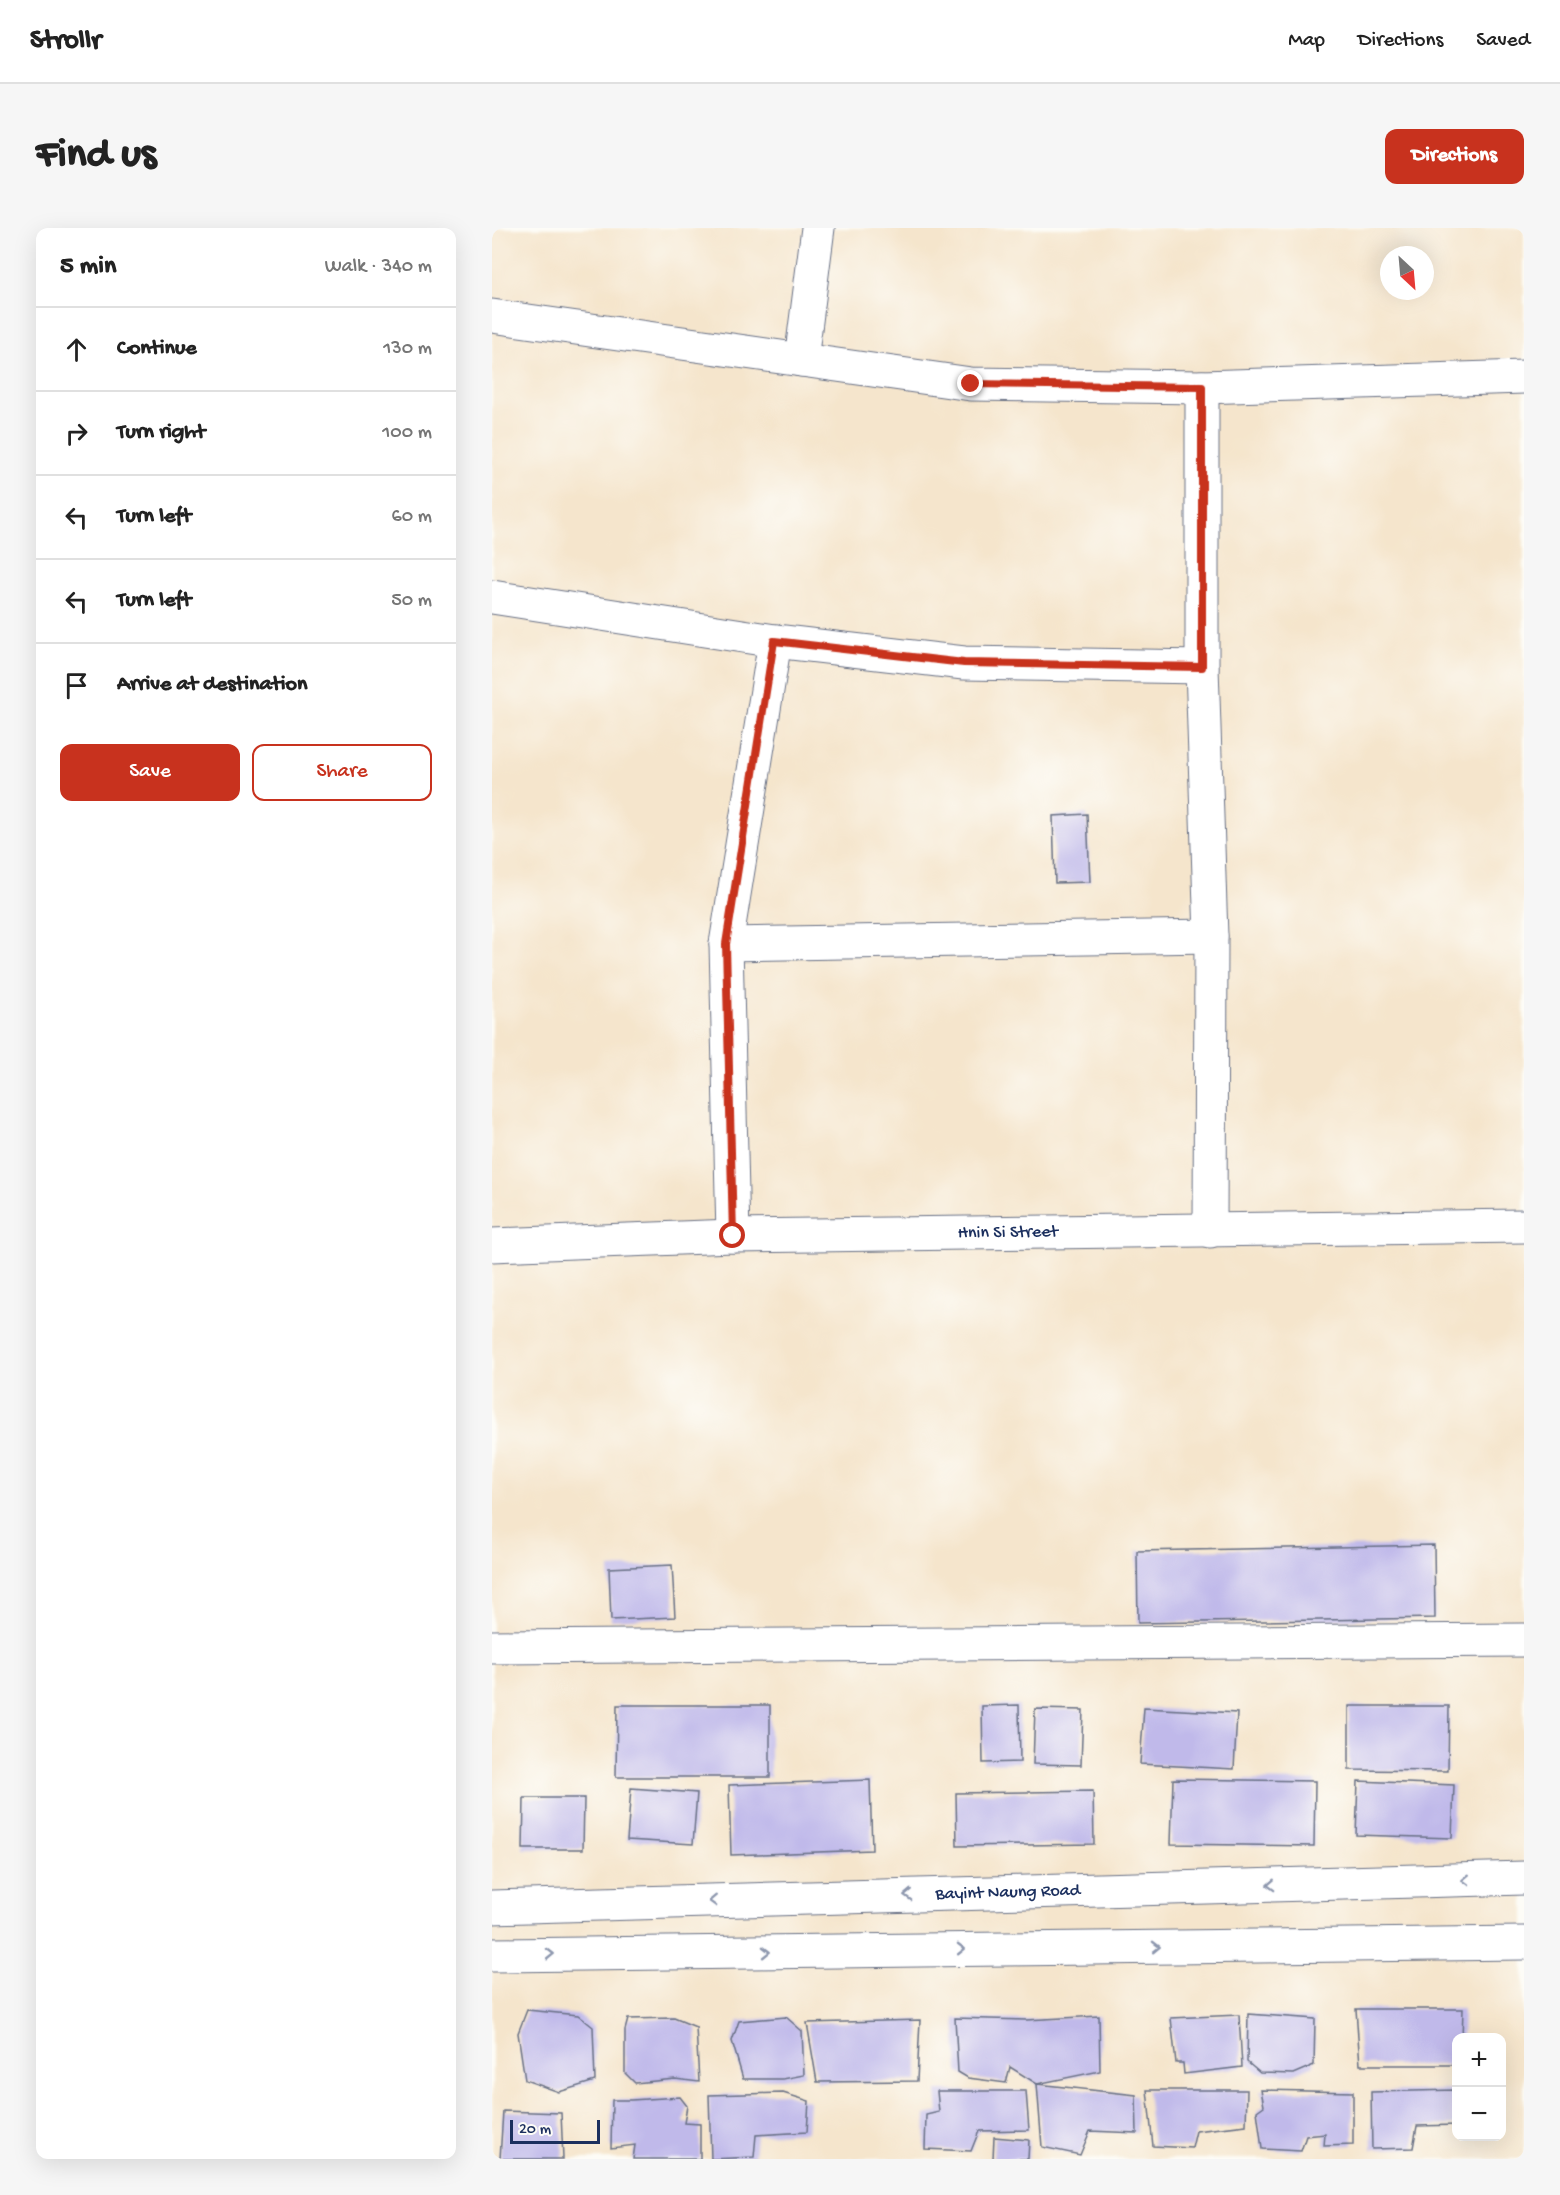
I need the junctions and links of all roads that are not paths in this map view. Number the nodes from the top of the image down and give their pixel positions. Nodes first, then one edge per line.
1 (819, 228) edge
2 (492, 316) edge
3 (801, 360) junction
4 (1524, 377) edge
5 (1202, 387) junction
6 (492, 597) edge
7 (774, 641) junction
8 (1202, 667) junction
9 (1211, 936) junction
10 (726, 944) junction
11 (1524, 1226) edge
12 (1210, 1231) junction
13 (733, 1236) junction
14 (492, 1245) edge
15 (1524, 1640) edge
16 (492, 1647) edge
17 (1524, 1878) edge
18 (492, 1907) edge
19 (1524, 1943) edge
20 (492, 1955) edge

1 - 3 street
2 - 3 street
3 - 5 street
4 - 5 street
5 - 8 street
6 - 7 street
7 - 8 street
7 - 10 street
8 - 9 street
9 - 10 street
9 - 12 street
10 - 13 street
11 - 12 street, Hnin Si Street
12 - 13 street, Hnin Si Street
13 - 14 street, Hnin Si Street
15 - 16 street
17 -> 18 street, Bayint Naung Road
20 -> 19 street

